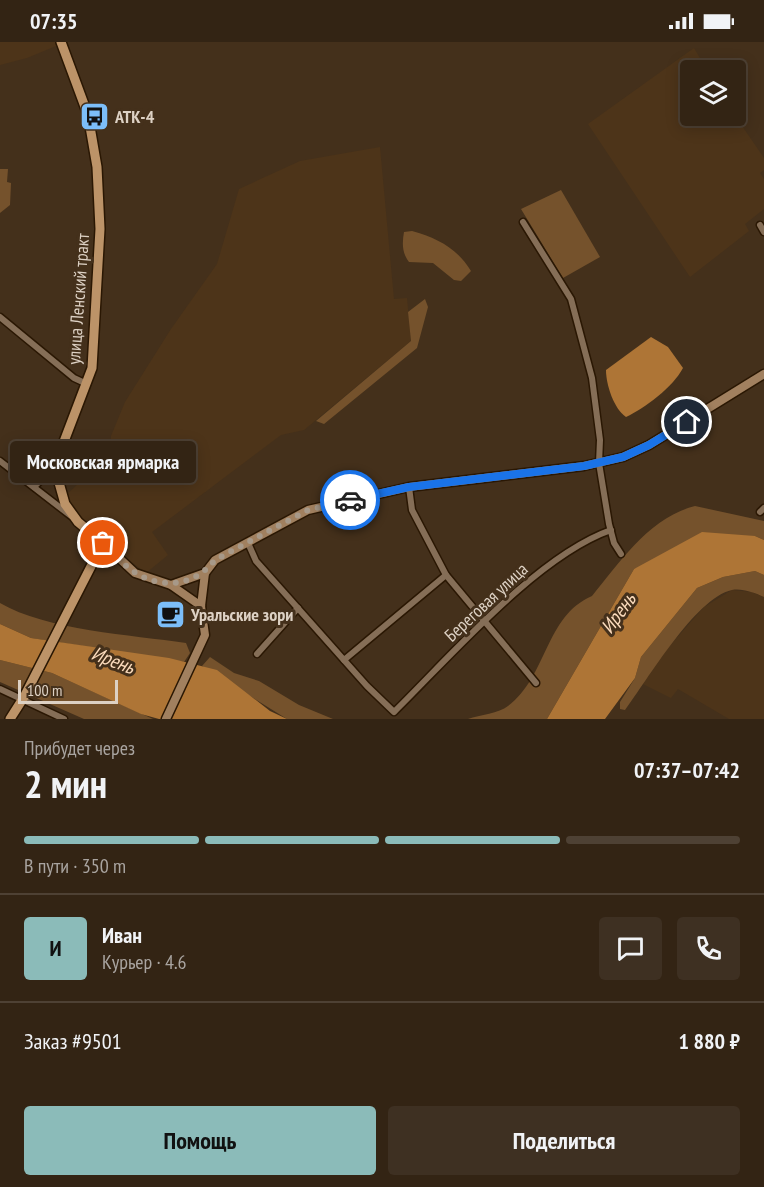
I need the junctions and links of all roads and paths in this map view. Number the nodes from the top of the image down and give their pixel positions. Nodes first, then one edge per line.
1 (61, 42) edge
2 (523, 222) dead end
3 (760, 225) dead end
4 (764, 232) edge
5 (0, 317) edge
6 (764, 374) edge
7 (87, 384) junction
8 (0, 461) edge
9 (59, 462) junction
10 (599, 463) junction
11 (33, 487) junction
12 (409, 487) junction
13 (78, 522) junction
14 (611, 530) junction
15 (103, 543) junction
16 (248, 543) junction
17 (621, 554) dead end
18 (205, 573) junction
19 (446, 575) junction
20 (171, 585) junction
21 (201, 606) junction
22 (298, 608) junction
23 (485, 622) junction
24 (257, 654) dead end
25 (344, 660) junction
26 (536, 683) dead end
27 (0, 689) edge
28 (24, 698) junction
29 (10, 719) edge
30 (64, 719) edge
31 (166, 719) edge

1 - 7 main road, улица Ленский тракт
2 - 10 street
3 - 4 street
5 - 7 street
6 - 10 street
7 - 9 main road, улица Ленский тракт
8 - 11 street
9 - 11 street
9 - 13 main road, улица Ленский тракт
10 - 12 street
10 - 14 street
11 - 13 street
12 - 16 street
12 - 19 street
13 - 15 main road, улица Ленский тракт
14 - 17 street
14 - 23 street, Береговая улица
15 - 20 street
15 - 28 main road
16 - 18 street
16 - 22 street
18 - 20 street
18 - 21 street
19 - 23 street
19 - 25 street
20 - 21 street
21 - 31 street
22 - 24 street
22 - 25 street
23 - 25 street, Береговая улица
23 - 26 street
27 - 28 street
28 - 29 main road
28 - 30 street

